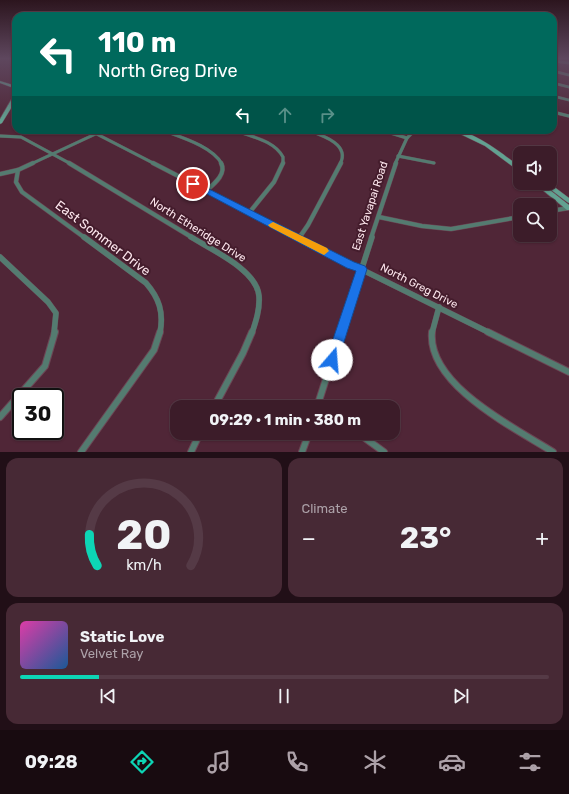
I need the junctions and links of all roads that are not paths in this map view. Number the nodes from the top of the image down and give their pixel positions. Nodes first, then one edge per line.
1 (0, 82) edge
2 (557, 84) edge
3 (12, 86) edge
4 (569, 87) edge
5 (557, 97) edge
6 (569, 100) edge
7 (12, 107) edge
8 (557, 113) edge
9 (569, 116) edge
10 (0, 123) edge
11 (96, 134) joint
12 (171, 134) edge
13 (244, 134) edge
14 (317, 134) edge
15 (394, 134) edge
16 (411, 134) edge
17 (463, 134) edge
18 (474, 134) edge
19 (0, 136) edge
20 (407, 138) junction
21 (53, 153) junction
22 (505, 155) junction
23 (398, 156) junction
24 (513, 160) edge
25 (434, 163) dead end
26 (513, 163) edge
27 (18, 170) junction
28 (0, 174) edge
29 (546, 190) edge
30 (554, 190) edge
31 (206, 191) junction
32 (569, 201) edge
33 (569, 208) edge
34 (557, 210) edge
35 (249, 213) junction
36 (378, 218) junction
37 (513, 218) edge
38 (299, 238) junction
39 (0, 257) edge
40 (361, 269) junction
41 (439, 307) junction
42 (569, 372) edge
43 (218, 400) edge
44 (320, 400) edge
45 (0, 417) edge
46 (196, 440) edge
47 (306, 440) edge
48 (368, 440) edge
49 (81, 452) edge
50 (190, 452) edge
51 (302, 452) edge
52 (384, 452) edge
53 (553, 452) edge

1 - 3 street
2 - 4 street
5 - 6 street
7 - 10 street
8 - 9 street
11 - 21 street
11 - 31 street, North Greg Drive
12 - 31 street
13 - 35 street
14 - 38 street
15 - 20 street
16 - 20 street, East Yavapai Road
17 - 22 street
18 - 22 street
19 - 21 street, North Etheridge Drive
20 - 23 street, East Yavapai Road
21 - 27 street
21 - 43 street, North Etheridge Drive
22 - 24 street
22 - 26 street
23 - 25 street
23 - 36 street, East Yavapai Road
27 - 28 street
27 - 49 street, East Sommer Drive
29 - 33 street
30 - 32 street
31 - 35 street, North Greg Drive
33 - 34 street
35 - 38 street, North Greg Drive
36 - 37 street
36 - 40 street, East Yavapai Road
38 - 40 street, North Greg Drive
39 - 45 street
40 - 41 street, North Greg Drive
40 - 44 street, East Yavapai Road
41 - 42 street, North Greg Drive
41 - 53 street
46 - 50 street
47 - 51 street
48 - 52 street

